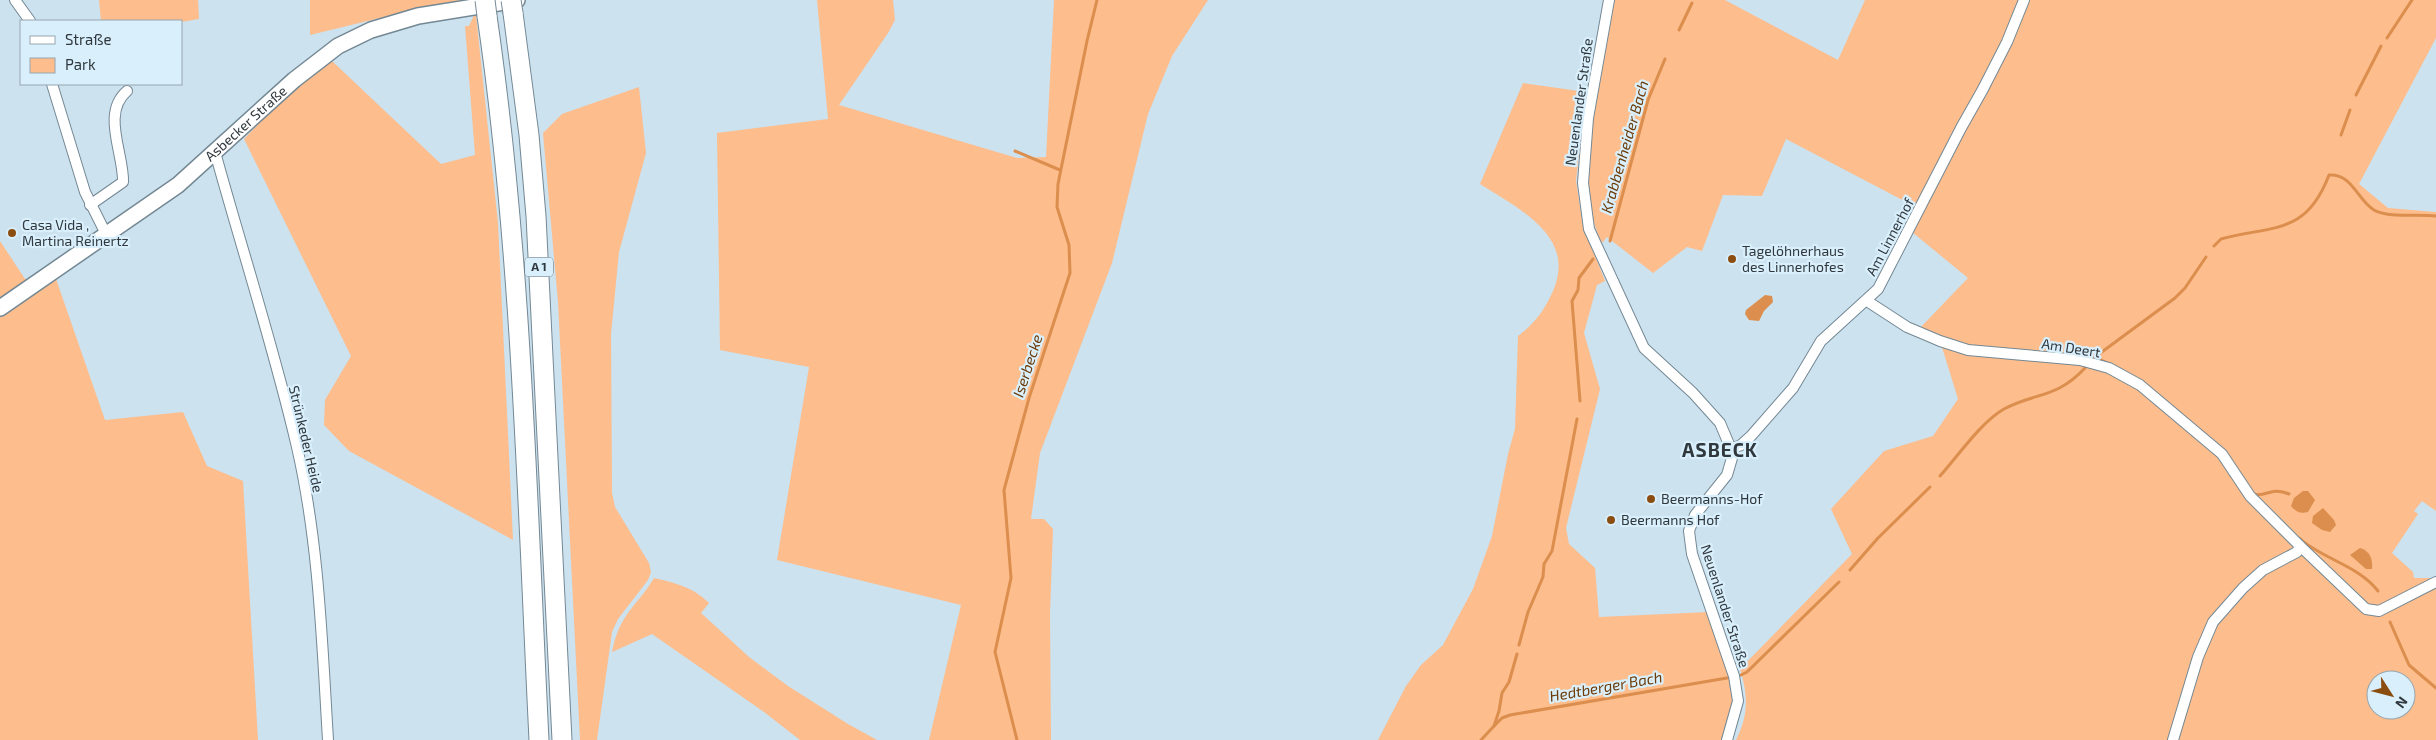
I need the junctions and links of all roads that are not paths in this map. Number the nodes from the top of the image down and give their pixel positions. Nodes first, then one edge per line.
1 (14, 0) edge
2 (1609, 0) edge
3 (2024, 0) edge
4 (514, 4) edge
5 (486, 8) edge
6 (29, 20) edge
7 (52, 85) edge
8 (127, 91) dead end
9 (216, 152) junction
10 (90, 205) junction
11 (107, 236) junction
12 (1867, 301) junction
13 (0, 308) edge
14 (1731, 449) junction
15 (2300, 546) junction
16 (2436, 582) edge
17 (328, 740) edge
18 (539, 740) edge
19 (562, 740) edge
20 (1727, 740) edge
21 (2173, 740) edge

1 - 6 street
2 - 14 street, Neuenlander Straße
3 - 12 street, Am Linnerhof
4 - 9 main road, Asbecker Straße
4 - 19 highway, A 1
5 - 18 highway, A 1
7 - 10 street
8 - 10 street
9 - 11 main road, Asbecker Straße
9 - 17 street, Strünkeder Heide
10 - 11 street
11 - 13 main road, Asbecker Straße
12 - 14 street, Am Linnerhof
12 - 15 street, Am Deert
14 - 20 street, Neuenlander Straße
15 - 16 street, Am Deert
15 - 21 street

